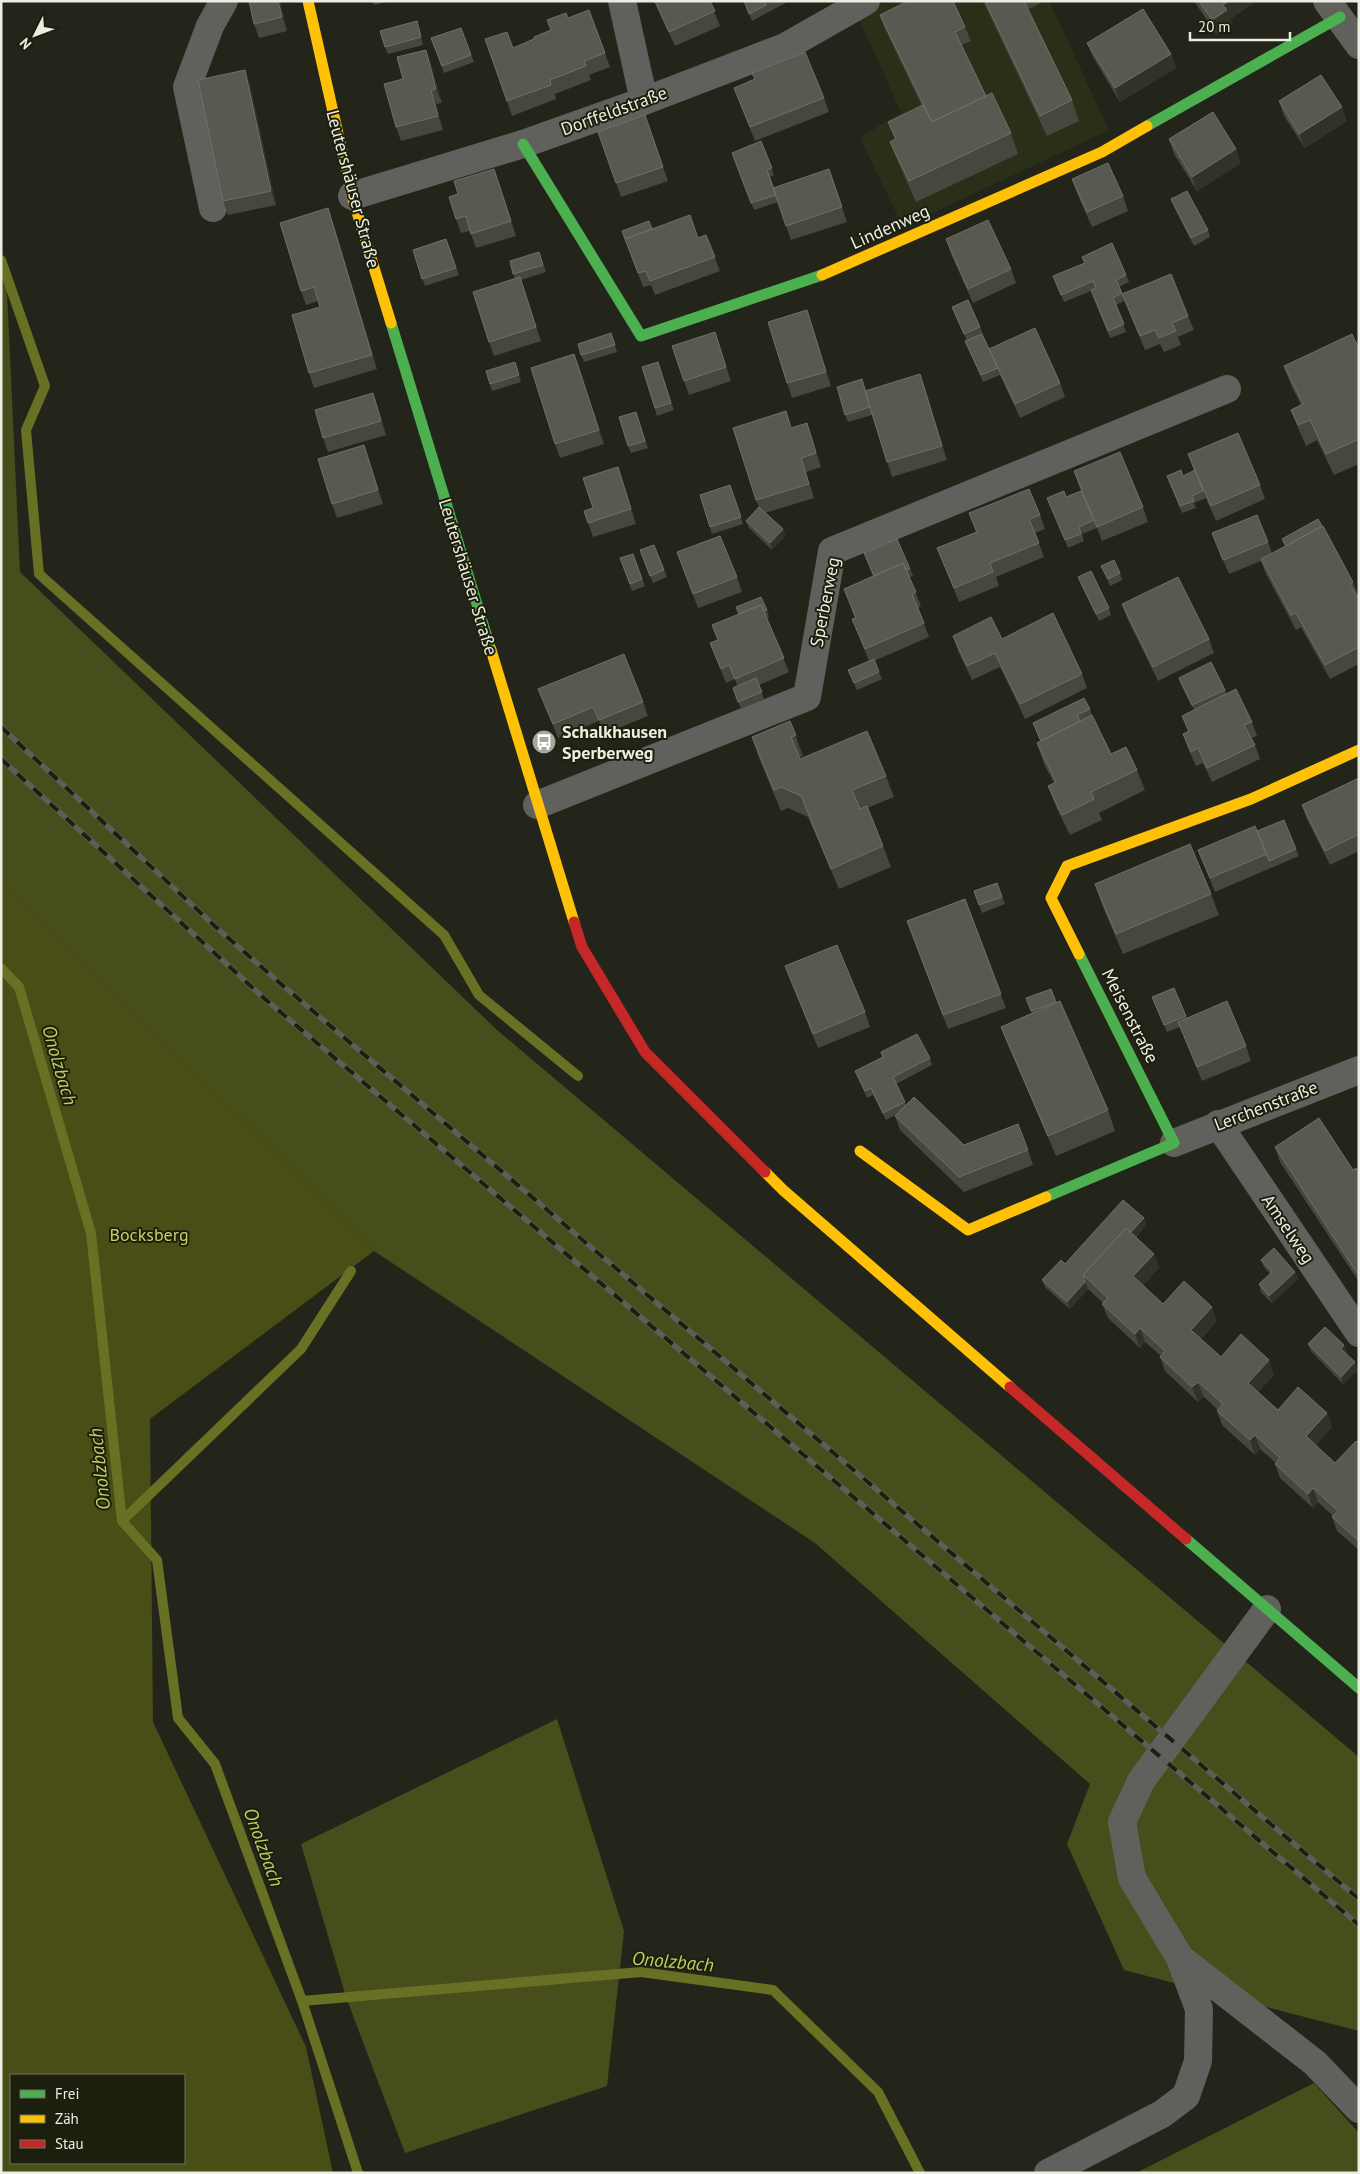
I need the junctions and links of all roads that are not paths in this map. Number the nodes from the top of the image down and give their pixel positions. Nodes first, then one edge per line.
1 (224, 1) edge
2 (308, 1) edge
3 (622, 1) edge
4 (866, 1) edge
5 (1334, 9) edge
6 (1359, 45) edge
7 (644, 101) junction
8 (523, 144) junction
9 (352, 196) junction
10 (214, 208) dead end
11 (1227, 389) dead end
12 (1359, 750) edge
13 (537, 805) junction
14 (1359, 1070) edge
15 (1218, 1124) junction
16 (1174, 1143) junction
17 (860, 1151) dead end
18 (1359, 1333) edge
19 (1267, 1609) junction
20 (1359, 1688) edge
21 (1180, 1958) junction
22 (1359, 2109) edge
23 (1048, 2173) edge

1 - 10 street
2 - 9 main road, Leutershäuser Straße
3 - 7 street
4 - 7 street, Dorffeldstraße
5 - 6 street
5 - 8 main road, Lindenweg
7 - 8 street, Dorffeldstraße
8 - 9 street, Dorffeldstraße
9 - 13 main road, Leutershäuser Straße
11 - 13 street, Sperberweg
12 - 16 main road, Meisenstraße
13 - 19 main road, Leutershäuser Straße
14 - 15 street, Lerchenstraße
15 - 16 street, Lerchenstraße
15 - 18 street, Amselweg
16 - 17 main road
19 - 20 main road, Leutershäuser Straße
19 - 21 street
21 - 22 street
21 - 23 street

